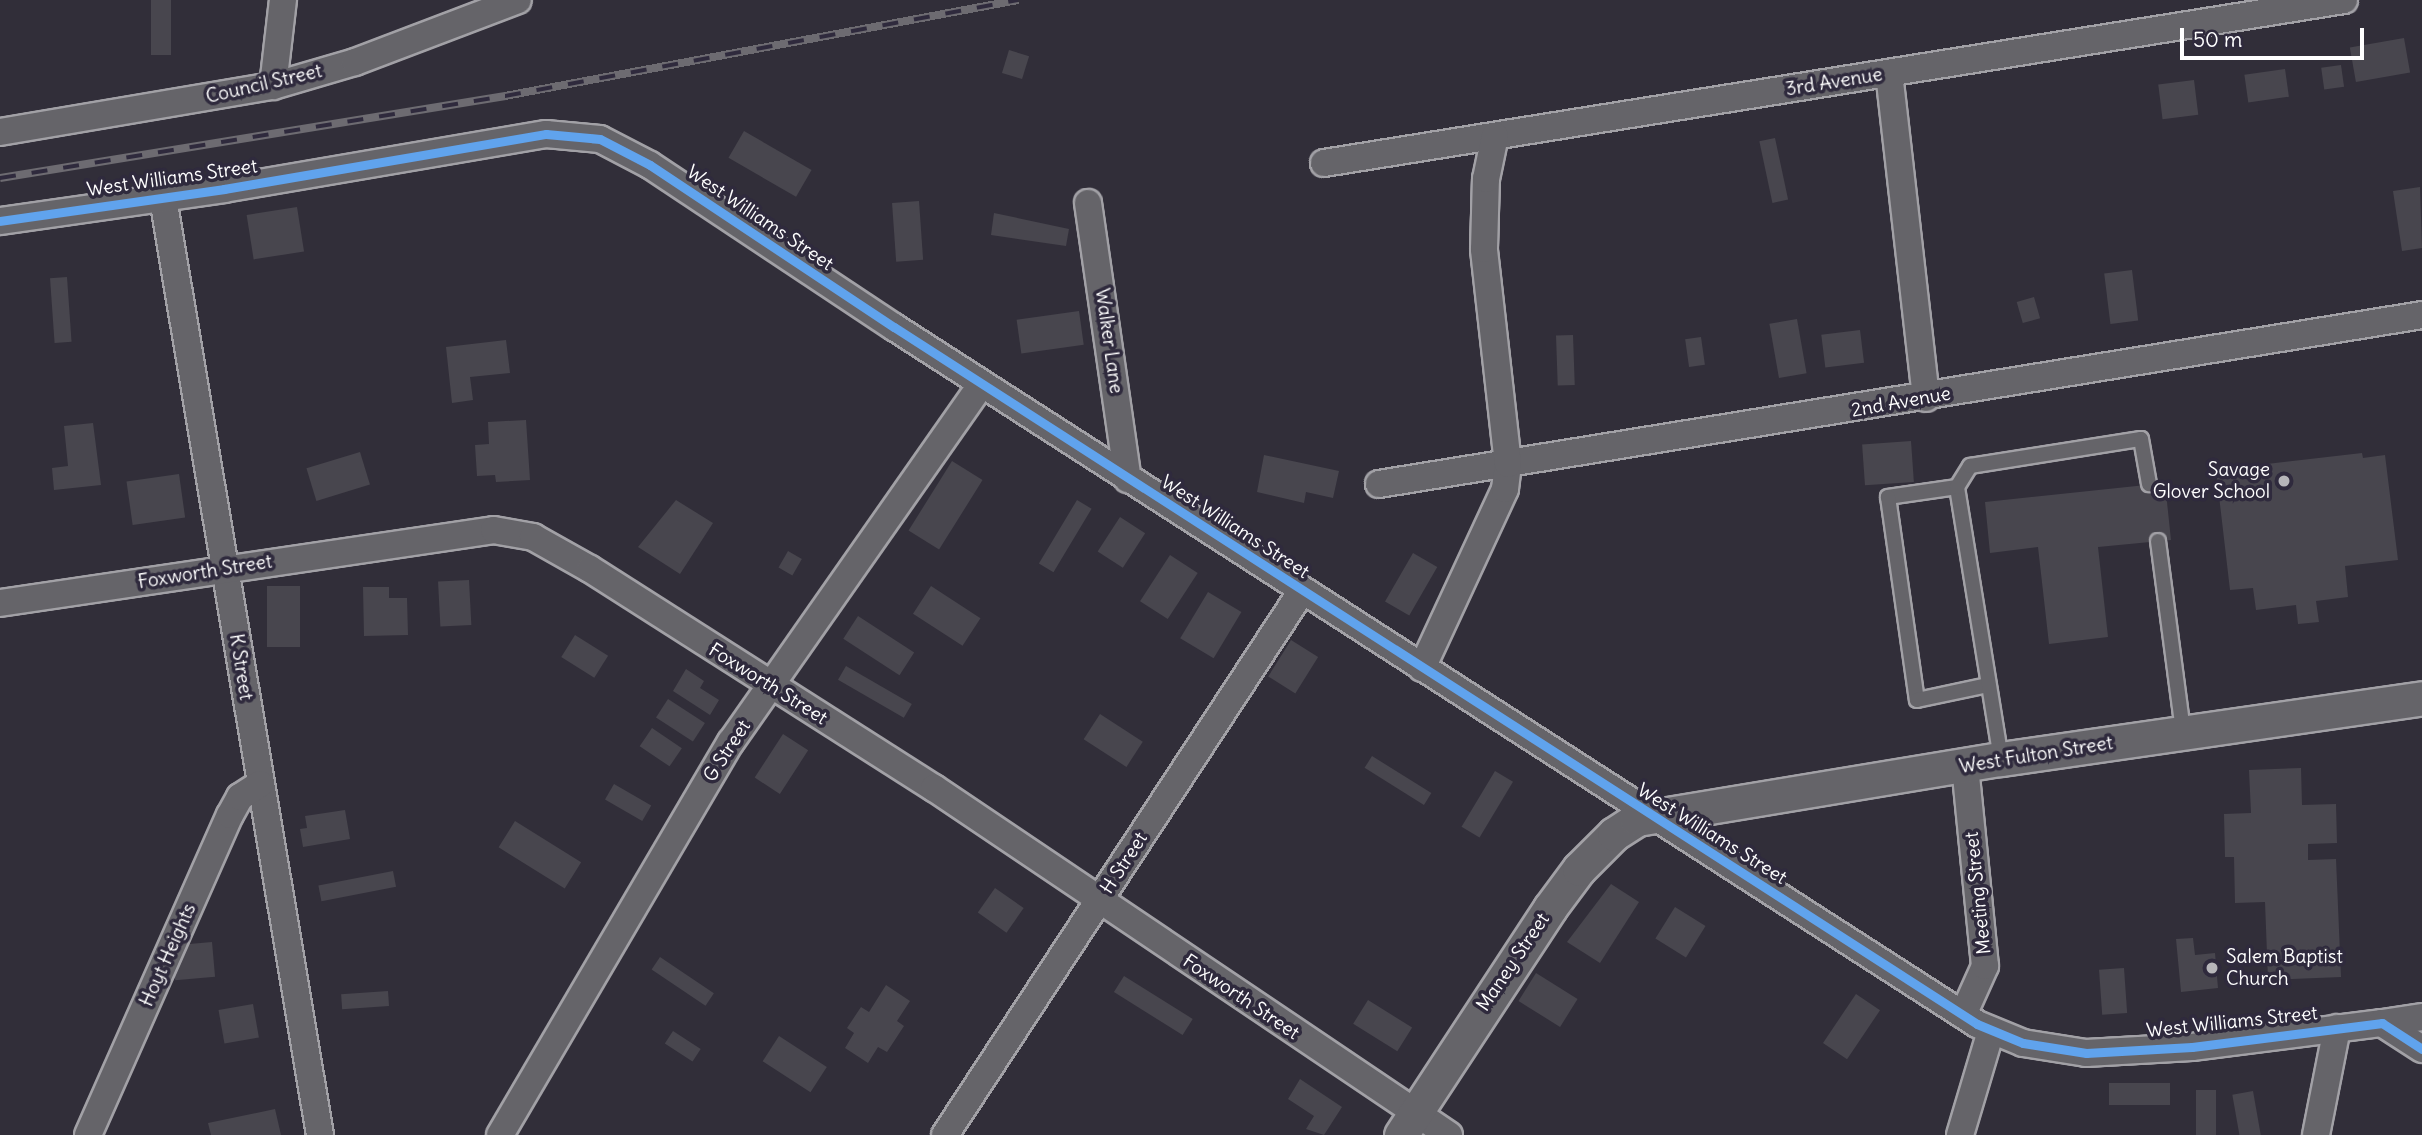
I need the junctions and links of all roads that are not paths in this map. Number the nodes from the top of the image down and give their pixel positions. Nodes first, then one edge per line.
1 (283, 0) edge
2 (518, 0) edge
3 (2344, 0) edge
4 (1889, 73) junction
5 (273, 86) junction
6 (0, 132) edge
7 (1495, 136) junction
8 (1324, 163) dead end
9 (163, 198) junction
10 (1088, 203) dead end
11 (0, 221) edge
12 (2422, 315) edge
13 (982, 384) junction
14 (1926, 398) junction
15 (1508, 464) junction
16 (1128, 479) junction
17 (1379, 484) dead end
18 (2149, 484) dead end
19 (1957, 486) junction
20 (2158, 541) dead end
21 (225, 569) junction
22 (1302, 591) junction
23 (0, 603) edge
24 (1422, 668) junction
25 (1988, 685) junction
26 (772, 686) junction
27 (2422, 698) edge
28 (2183, 734) junction
29 (2001, 759) junction
30 (1965, 766) junction
31 (260, 784) junction
32 (1651, 815) junction
33 (1099, 902) junction
34 (1962, 1015) junction
35 (2422, 1017) edge
36 (2382, 1023) junction
37 (2337, 1028) junction
38 (1991, 1031) junction
39 (2422, 1049) edge
40 (1408, 1124) edge
41 (88, 1135) edge
42 (320, 1135) edge
43 (500, 1135) edge
44 (945, 1135) edge
45 (1449, 1135) edge
46 (1960, 1135) edge
47 (2316, 1135) edge

1 - 5 street
2 - 5 street, Council Street
3 - 4 street, 3rd Avenue
4 - 7 street, 3rd Avenue
4 - 14 street
5 - 6 street, Council Street
7 - 8 street, 3rd Avenue
7 - 15 street
9 - 11 street, West Williams Street
9 - 13 street, West Williams Street
9 - 21 street, K Street
10 - 16 street, Walker Lane
12 - 14 street, 2nd Avenue
13 - 16 street, West Williams Street
13 - 26 street, G Street
14 - 15 street, 2nd Avenue
15 - 17 street, 2nd Avenue
15 - 24 street
16 - 22 street, West Williams Street
18 - 19 lane
19 - 25 lane
19 - 25 lane
20 - 28 lane
21 - 23 street, Foxworth Street
21 - 26 street, Foxworth Street
21 - 31 street, K Street
22 - 24 street, West Williams Street
22 - 33 street, H Street
24 - 32 street, West Williams Street
25 - 29 lane
26 - 33 street, Foxworth Street
26 - 43 street, G Street
27 - 28 street, West Fulton Street
28 - 29 street, West Fulton Street
29 - 30 street, West Fulton Street
30 - 32 street, West Fulton Street
30 - 34 street, Meeting Street
31 - 41 street, Hoyt Heights
31 - 42 street, K Street
32 - 34 street, West Williams Street
32 - 40 street, Maney Street
33 - 40 street, Foxworth Street
33 - 44 street, H Street
34 - 38 street, West Williams Street
35 - 36 street, West Williams Street
36 - 37 street, West Williams Street
36 - 39 street
37 - 38 street, West Williams Street
37 - 47 street
38 - 46 street
40 - 45 street, Foxworth Street

